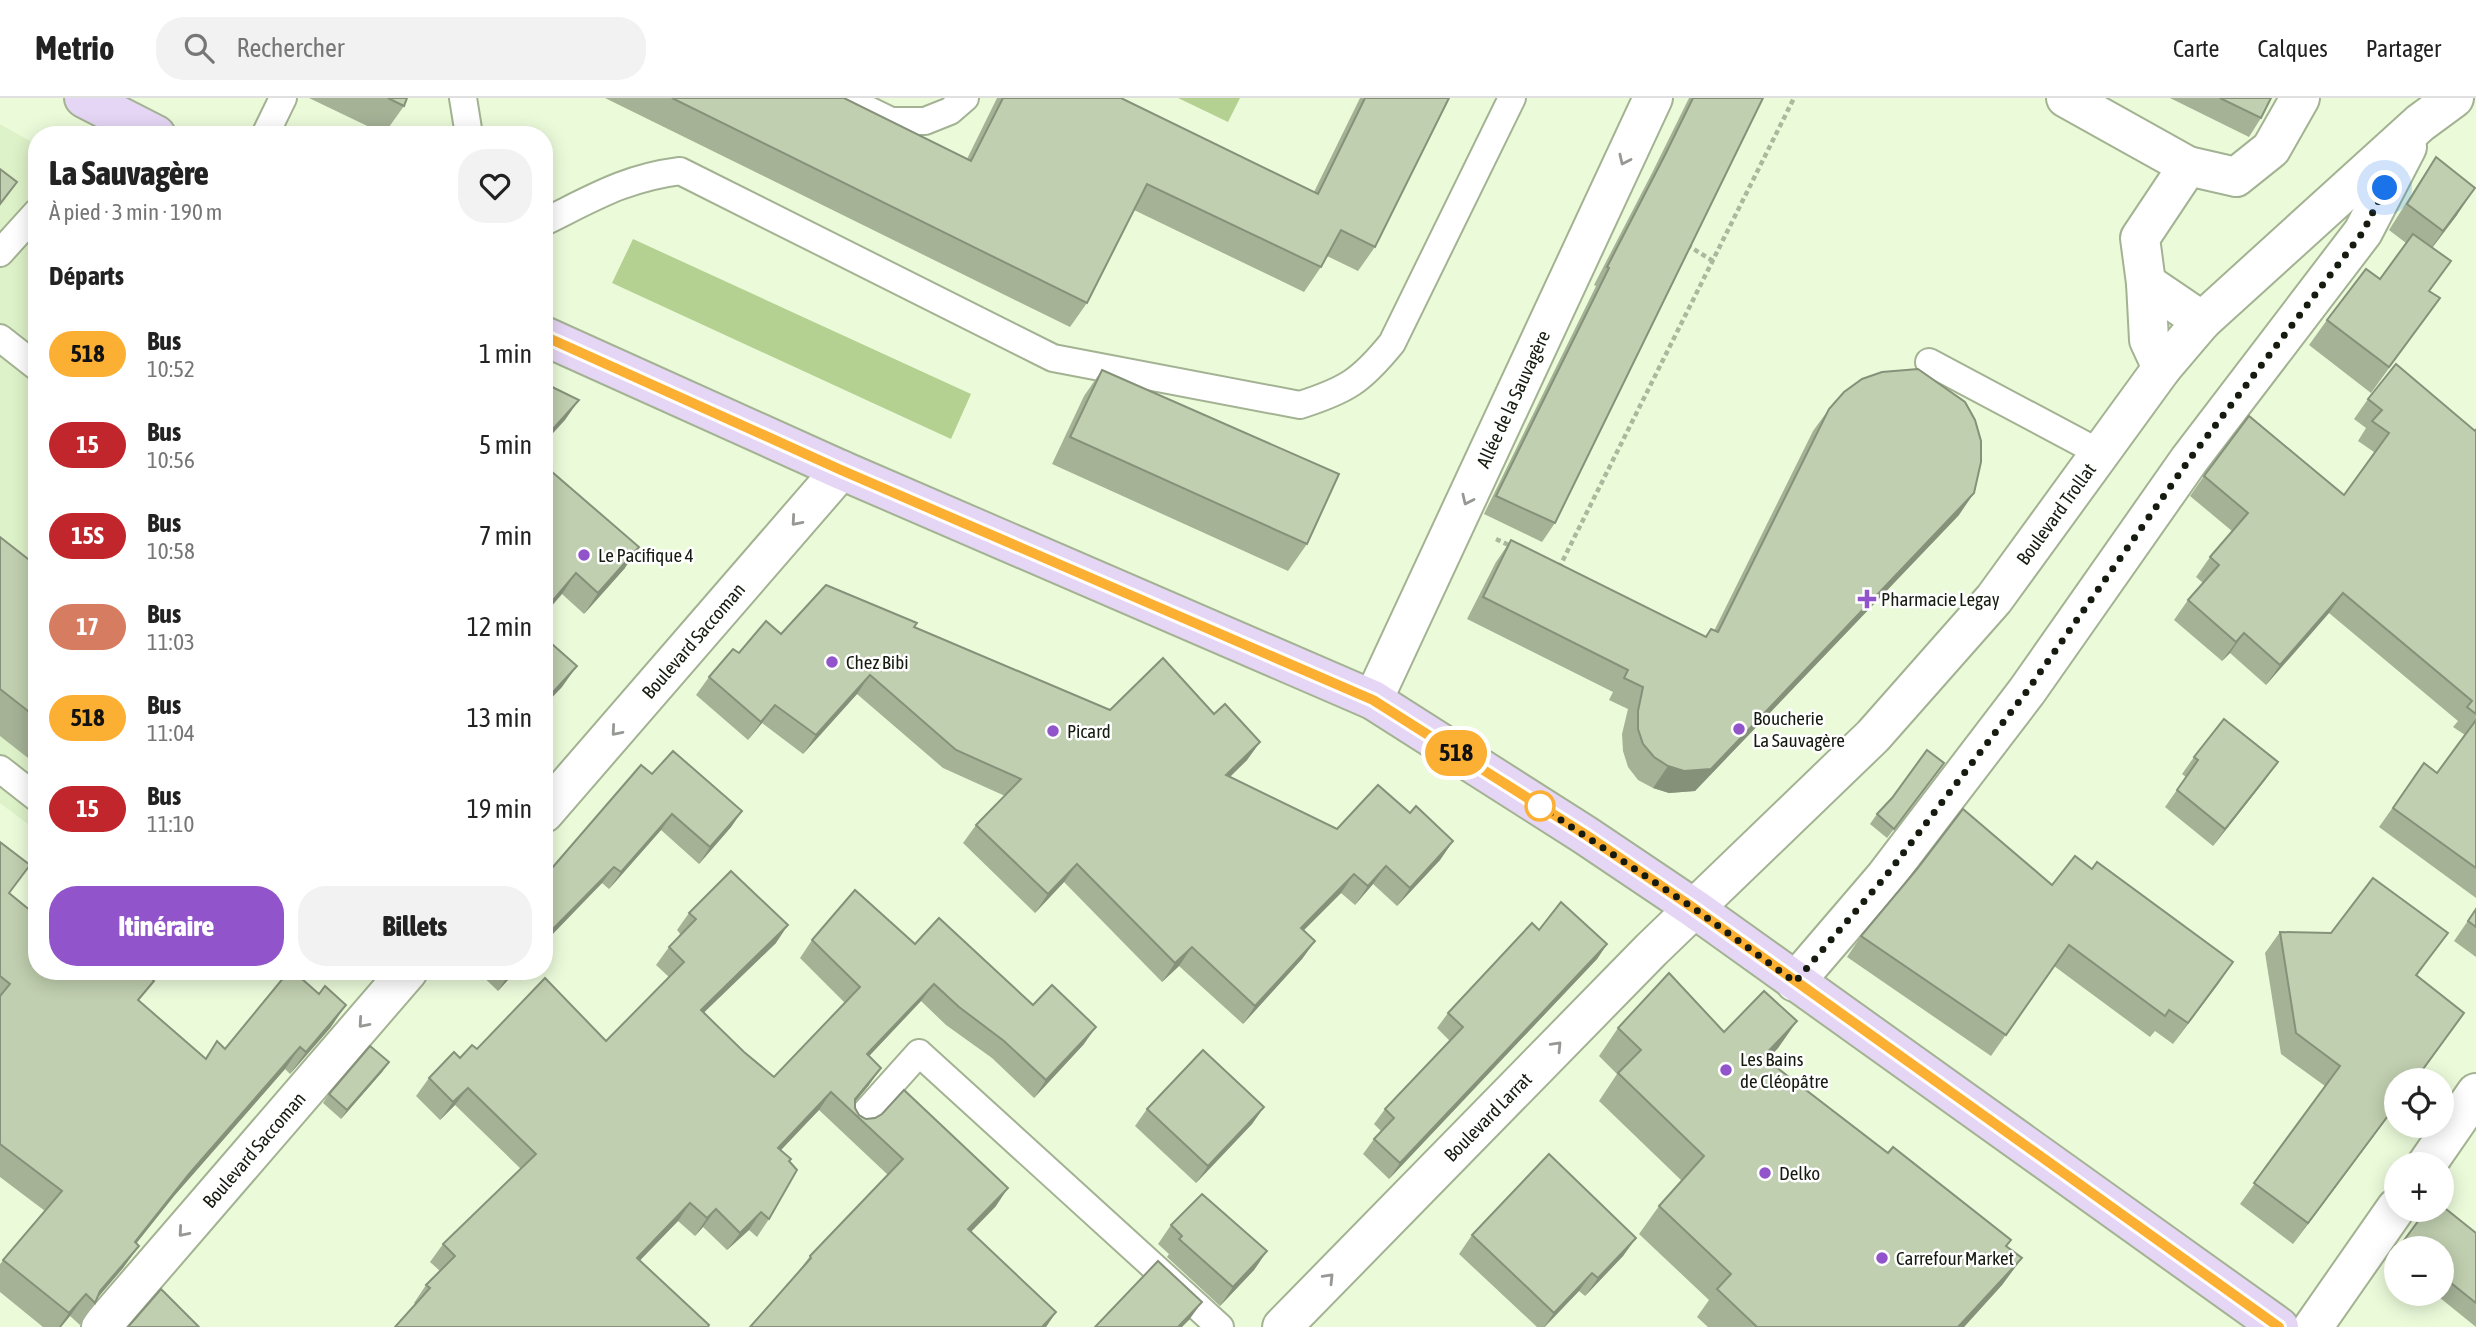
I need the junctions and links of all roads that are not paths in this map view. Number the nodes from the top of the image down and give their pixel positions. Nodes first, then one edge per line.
1 (84, 98) edge
2 (283, 98) edge
3 (463, 98) edge
4 (844, 98) edge
5 (965, 98) edge
6 (1512, 98) edge
7 (1653, 98) edge
8 (2066, 98) edge
9 (2300, 98) edge
10 (2454, 98) edge
11 (2420, 124) junction
12 (112, 125) edge
13 (269, 126) edge
14 (468, 126) edge
15 (2188, 166) junction
16 (553, 218) edge
17 (28, 222) edge
18 (0, 253) edge
19 (2146, 283) junction
20 (2202, 321) junction
21 (0, 338) edge
22 (553, 340) edge
23 (28, 360) edge
24 (1929, 362) dead end
25 (2162, 368) junction
26 (2100, 453) junction
27 (841, 470) junction
28 (1373, 700) junction
29 (0, 769) edge
30 (28, 791) edge
31 (553, 803) edge
32 (1695, 909) junction
33 (400, 980) edge
34 (1795, 982) junction
35 (2476, 1093) edge
36 (858, 1121) edge
37 (2435, 1152) edge
38 (2386, 1222) edge
39 (101, 1327) edge
40 (1220, 1327) edge
41 (1282, 1327) edge
42 (2279, 1327) edge
43 (2313, 1327) edge

1 - 12 main road
2 - 13 lane
3 - 14 lane
4 - 5 lane
6 - 16 lane
7 -> 28 street, Allée de la Sauvagère
8 - 15 street
9 - 15 street
10 - 11 street, Boulevard Trollat
11 - 20 street, Boulevard Trollat
11 - 34 street, Boulevard Trollat
15 - 19 street
17 - 18 lane
19 - 20 street
19 - 25 street
20 - 25 street, Boulevard Trollat
21 - 23 lane
22 - 27 main road
24 - 26 lane
25 - 26 street, Boulevard Trollat
26 - 32 street, Boulevard Trollat
27 - 28 main road
27 -> 31 street, Boulevard Saccoman
28 - 32 main road
29 - 30 lane
32 - 34 main road
41 -> 32 street, Boulevard Larrat
33 -> 39 street, Boulevard Saccoman
34 - 42 main road
35 - 37 street
36 - 40 lane
38 - 43 street

